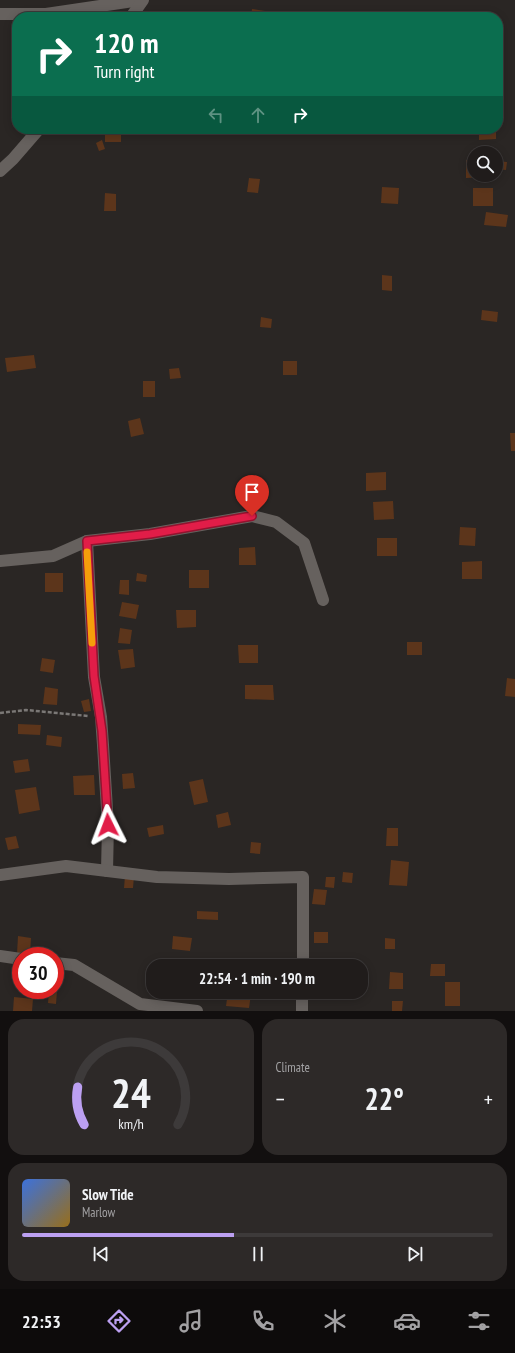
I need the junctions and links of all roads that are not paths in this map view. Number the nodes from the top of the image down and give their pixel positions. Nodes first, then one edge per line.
1 (142, 0) edge
2 (60, 12) edge
3 (134, 12) edge
4 (0, 14) edge
5 (12, 14) edge
6 (35, 134) edge
7 (0, 171) edge
8 (87, 541) junction
9 (0, 562) edge
10 (323, 600) dead end
11 (107, 871) junction
12 (0, 876) edge
13 (0, 956) edge
14 (12, 958) edge
15 (303, 959) edge
16 (64, 964) edge
17 (302, 999) edge
18 (197, 1011) edge
19 (302, 1011) edge

1 - 2 street
1 - 3 street
4 - 5 street
6 - 7 street
8 - 9 street
8 - 10 street
8 - 11 street
11 - 12 street
11 - 15 street
13 - 14 street
16 - 18 street
17 - 19 street

